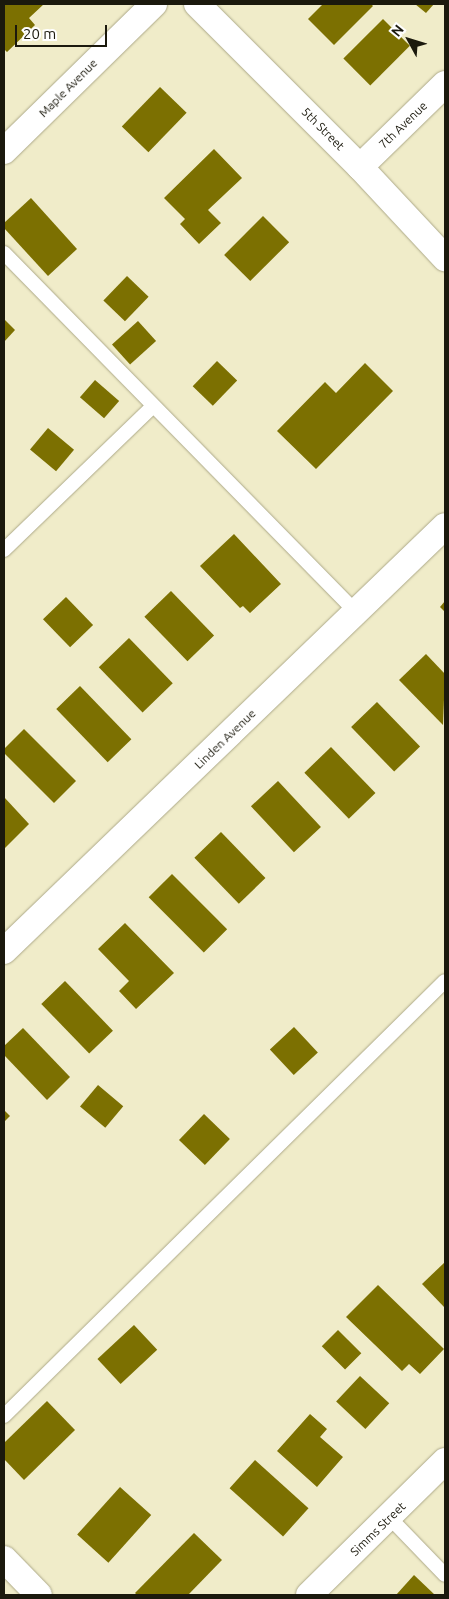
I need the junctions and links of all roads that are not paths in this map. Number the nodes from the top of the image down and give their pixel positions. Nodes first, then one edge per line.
1 (154, 4) edge
2 (197, 4) edge
3 (445, 84) edge
4 (4, 149) edge
5 (360, 167) junction
6 (4, 254) edge
7 (445, 258) edge
8 (153, 406) junction
9 (445, 526) edge
10 (4, 550) edge
11 (357, 613) junction
12 (4, 951) edge
13 (445, 982) edge
14 (4, 1416) edge
15 (445, 1461) edge
16 (390, 1518) junction
17 (4, 1559) edge
18 (445, 1575) edge
19 (39, 1595) edge
20 (309, 1595) edge

1 - 4 street, Maple Avenue
2 - 5 street, 5th Street
3 - 5 street, 7th Avenue
5 - 7 street, 5th Street
6 - 8 lane
8 - 10 lane
8 - 11 lane
9 - 11 street, Linden Avenue
11 - 12 street, Linden Avenue
13 - 14 lane
15 - 16 street, Simms Street
16 - 18 lane
16 - 20 street, Simms Street
17 - 19 street

